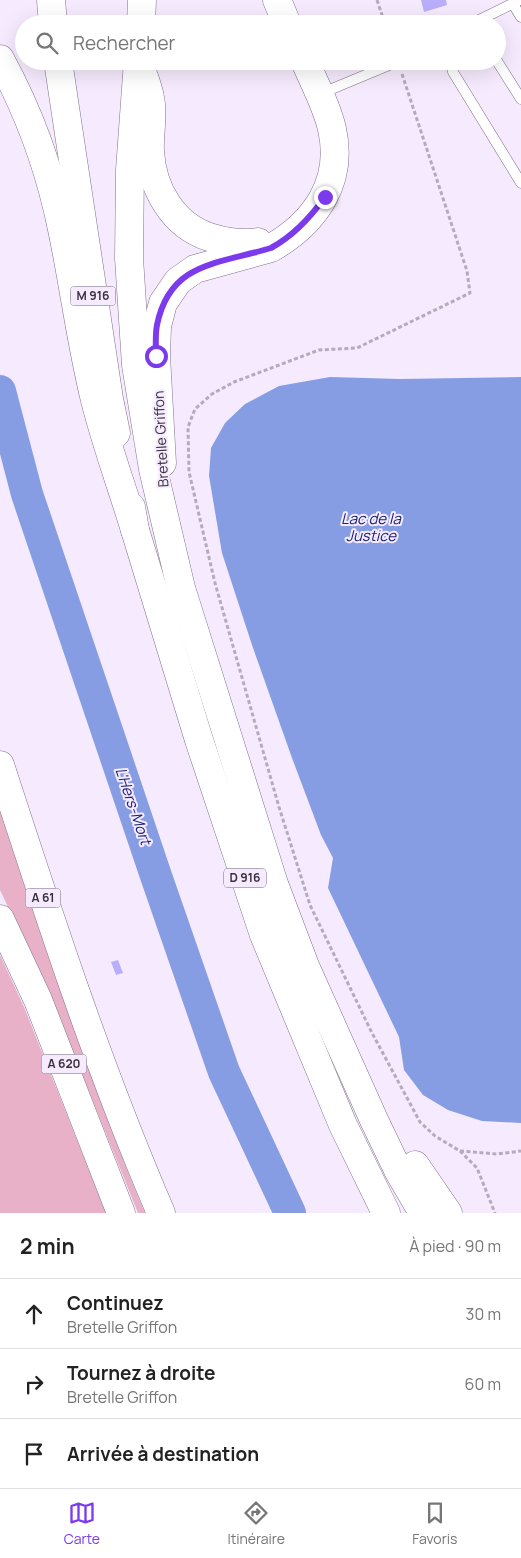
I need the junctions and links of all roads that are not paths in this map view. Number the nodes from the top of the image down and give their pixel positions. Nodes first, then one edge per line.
1 (51, 0) edge
2 (142, 0) edge
3 (277, 0) edge
4 (517, 2) edge
5 (52, 15) edge
6 (141, 15) edge
7 (284, 15) edge
8 (489, 15) edge
9 (521, 17) edge
10 (0, 59) edge
11 (59, 70) edge
12 (137, 70) edge
13 (141, 70) edge
14 (309, 70) edge
15 (379, 70) edge
16 (453, 70) edge
17 (503, 70) edge
18 (320, 94) junction
19 (521, 99) edge
20 (521, 183) edge
21 (289, 236) junction
22 (165, 514) junction
23 (135, 530) junction
24 (0, 765) edge
25 (0, 919) edge
26 (352, 1068) junction
27 (343, 1125) junction
28 (121, 1213) edge
29 (161, 1213) edge
30 (386, 1213) edge
31 (398, 1213) edge
32 (423, 1213) edge
33 (448, 1213) edge

1 - 5 main road
2 - 6 main road
3 - 7 main road
4 - 8 lane
4 - 9 lane
10 - 23 main road
11 - 23 main road, M 916
12 - 22 main road, M 916
13 - 21 main road, Bretelle Griffon
14 - 18 main road, Bretelle Griffon
15 - 18 lane
16 - 20 lane
17 - 19 lane
18 - 21 main road, Bretelle Griffon
21 - 22 main road, Bretelle Griffon
22 - 26 main road, D 916
23 - 27 main road, D 916
24 - 29 main road, A 61
25 - 28 main road, A 620
26 - 32 main road, D 916
26 - 33 main road
27 - 30 main road, D 916
27 - 31 main road

